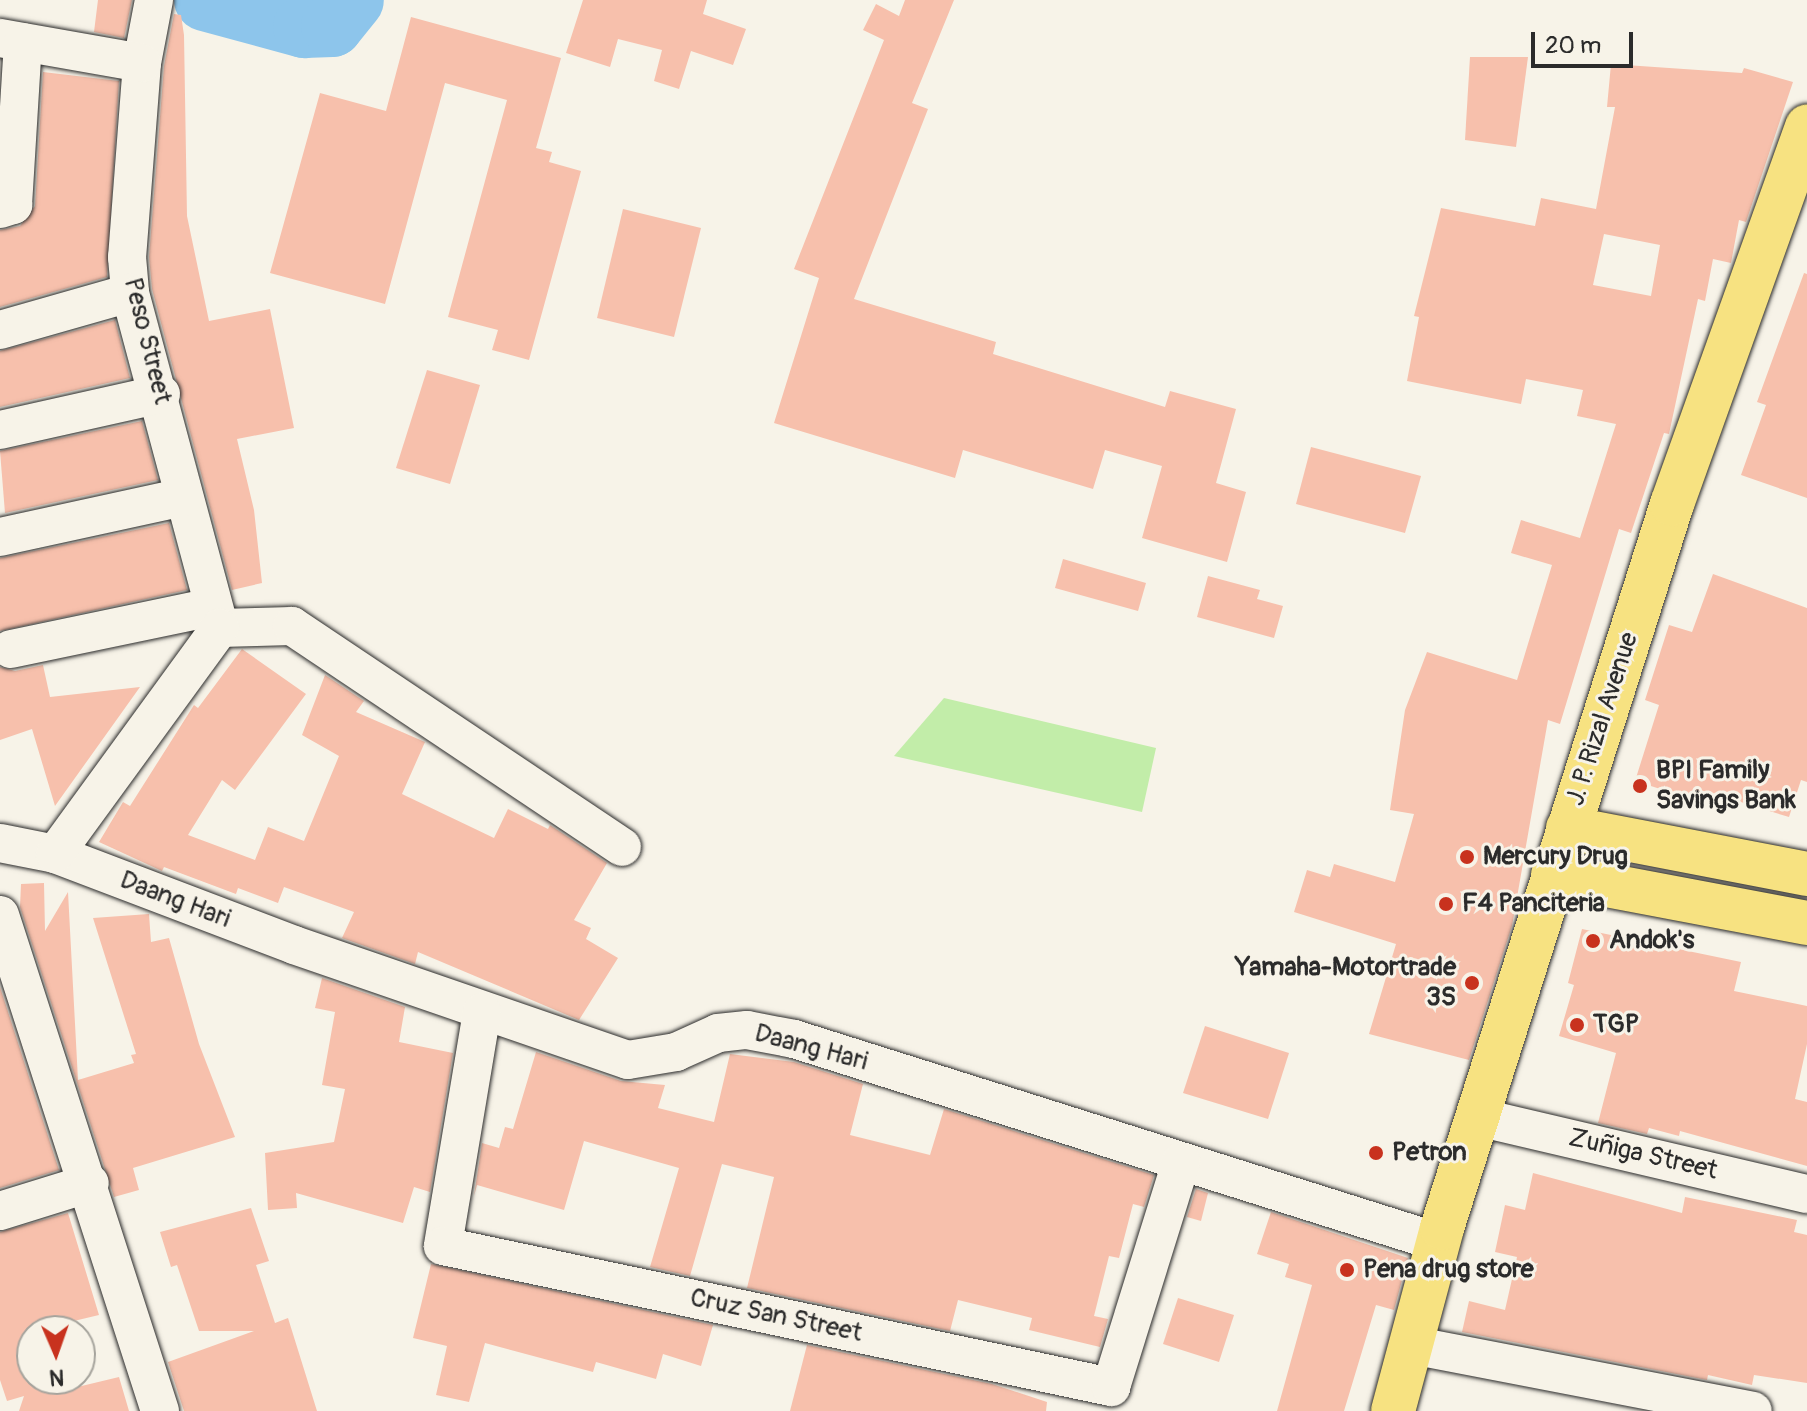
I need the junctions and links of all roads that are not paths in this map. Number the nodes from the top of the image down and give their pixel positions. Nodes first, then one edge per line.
1 (153, 1) edge
2 (12, 40) edge
3 (142, 63) junction
4 (1807, 126) edge
5 (1798, 178) edge
6 (0, 209) edge
7 (130, 293) junction
8 (0, 330) edge
9 (161, 394) junction
10 (0, 430) edge
11 (184, 497) junction
12 (0, 537) edge
13 (216, 617) junction
14 (11, 649) dead end
15 (1568, 828) junction
16 (0, 843) edge
17 (622, 847) dead end
18 (55, 854) junction
19 (1807, 874) edge
20 (1553, 875) junction
21 (0, 915) edge
22 (1807, 923) edge
23 (482, 1012) junction
24 (1478, 1117) junction
25 (1181, 1162) junction
26 (90, 1183) junction
27 (1807, 1194) edge
28 (0, 1211) edge
29 (1438, 1242) junction
30 (1411, 1345) junction
31 (160, 1411) edge
32 (1393, 1411) edge
33 (1753, 1411) edge

1 - 3 street, Peso Street
2 - 3 street
2 - 6 street
3 - 7 street, Peso Street
4 - 5 main road, J. P. Rizal Avenue
5 - 15 main road, J. P. Rizal Avenue
7 - 8 street
7 - 9 street, Peso Street
9 - 10 street
9 - 11 street, Peso Street
11 - 12 street
11 - 13 street, Peso Street
13 - 14 street
13 - 17 street
13 - 18 street
15 - 19 main road
15 - 20 main road, J. P. Rizal Avenue
16 - 18 street, Daang Hari
18 - 23 street, Daang Hari
20 - 22 main road
20 - 24 main road, J. P. Rizal Avenue
21 - 26 street
23 - 25 street, Daang Hari
23 - 25 street, Cruz San Street
24 - 27 street, Zuñiga Street
24 - 29 main road, J. P. Rizal Avenue
25 - 29 street, Daang Hari
26 - 28 street
26 - 31 street
29 - 30 main road, J. P. Rizal Avenue
30 - 32 main road, J. P. Rizal Avenue
30 - 33 street

